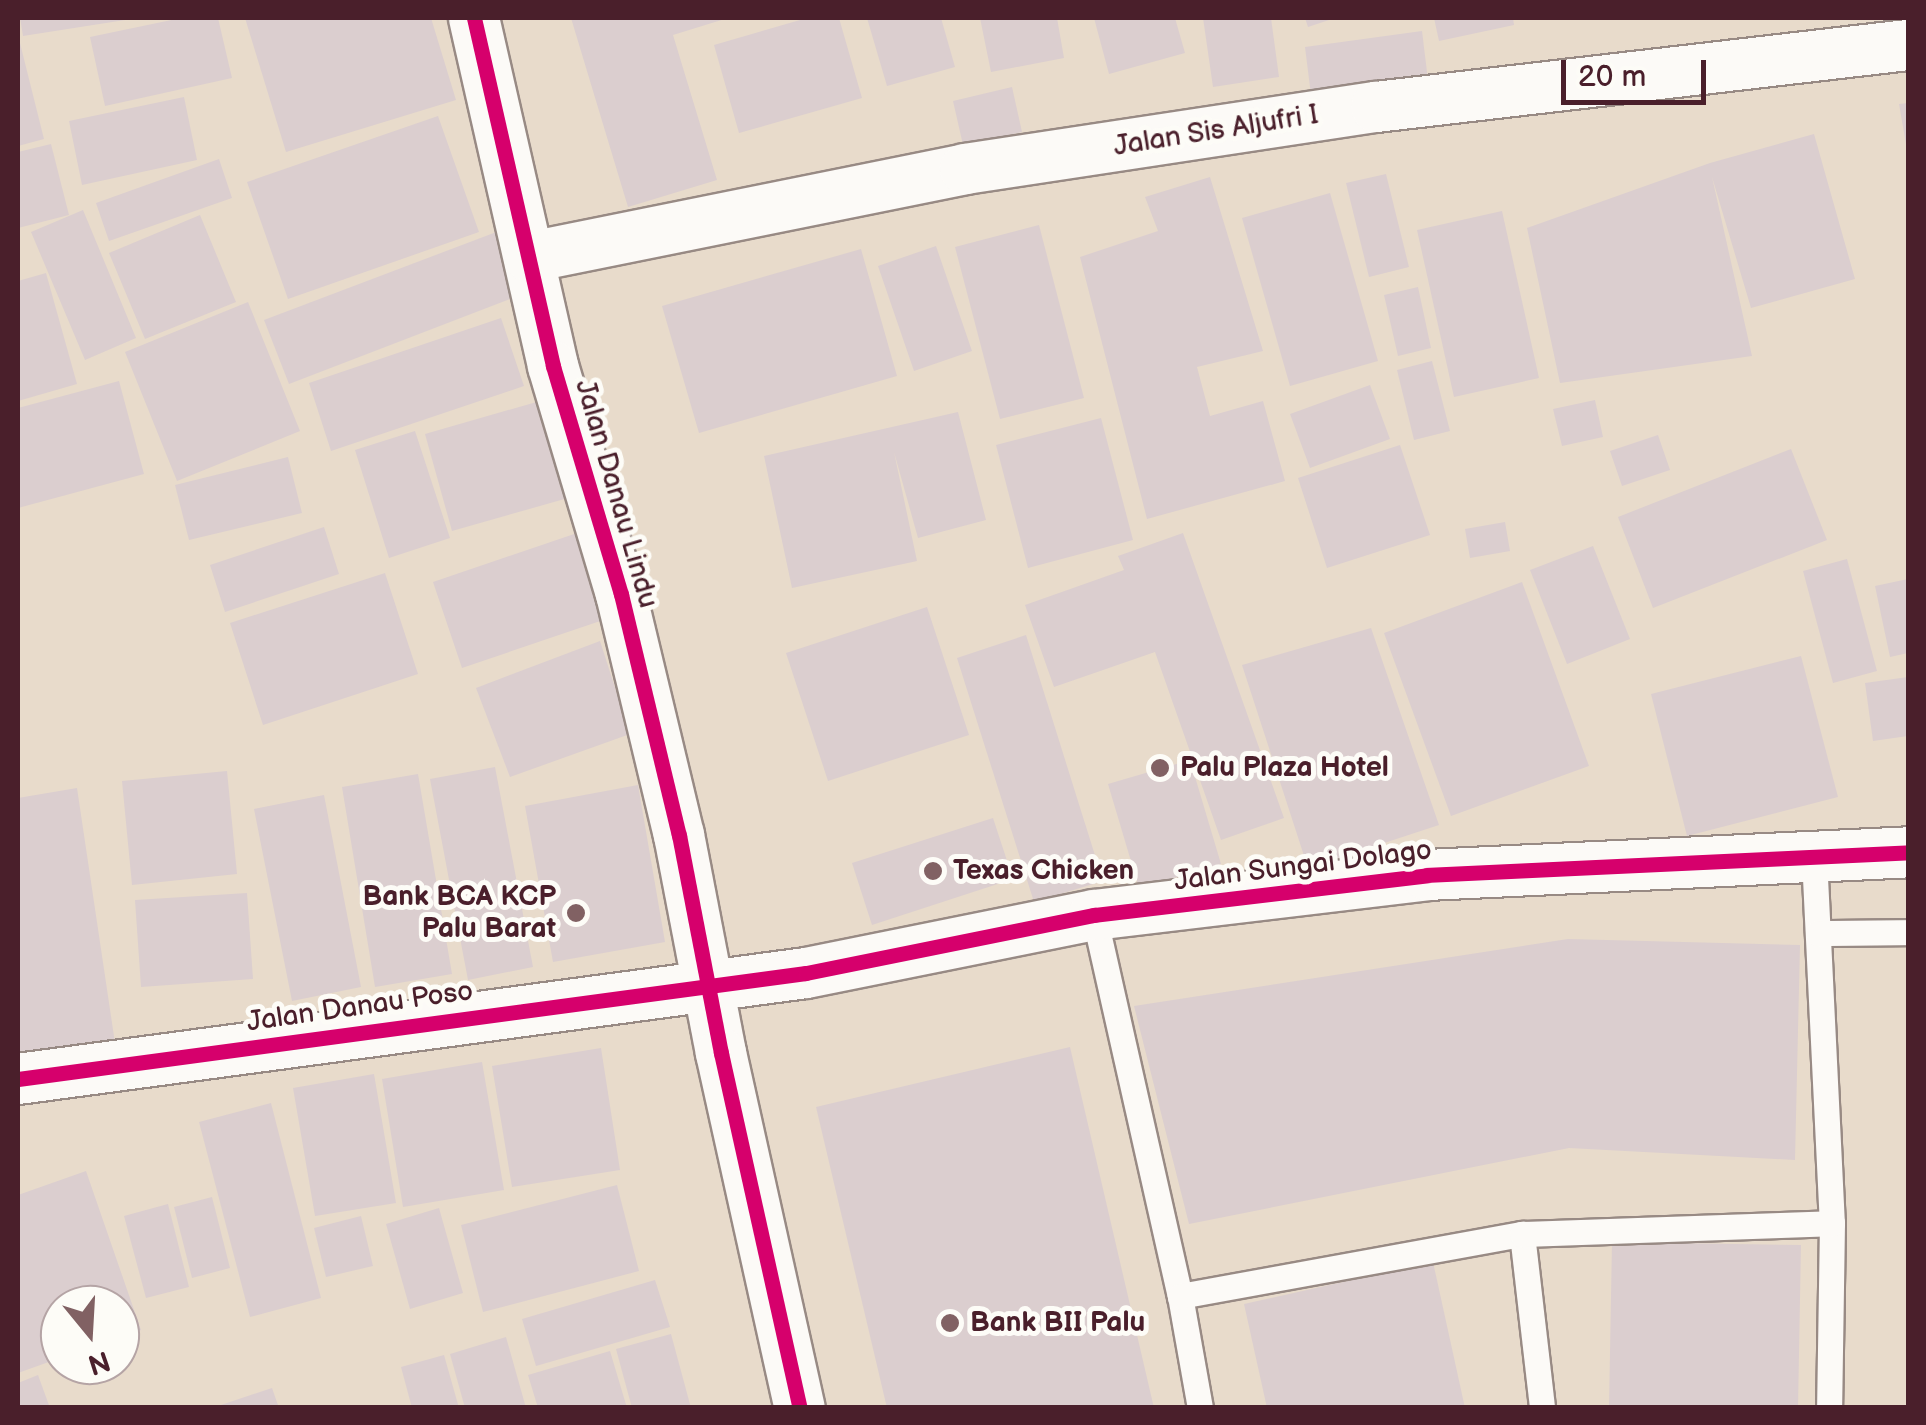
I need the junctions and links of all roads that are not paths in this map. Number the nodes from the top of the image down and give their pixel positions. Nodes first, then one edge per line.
1 (474, 18) edge
2 (1908, 45) edge
3 (530, 257) junction
4 (1908, 852) edge
5 (1814, 858) junction
6 (1094, 916) junction
7 (1908, 932) edge
8 (1818, 933) junction
9 (709, 985) junction
10 (18, 1079) edge
11 (1832, 1223) junction
12 (1522, 1234) junction
13 (1180, 1296) junction
14 (800, 1408) edge
15 (1200, 1408) edge
16 (1542, 1408) edge
17 (1829, 1408) edge

1 - 3 street, Jalan Danau Lindu
2 - 3 street, Jalan Sis Aljufri I
3 - 9 street, Jalan Danau Lindu
4 - 5 street, Jalan Sungai Dolago
5 - 6 street, Jalan Sungai Dolago
5 - 8 lane
6 - 9 street, Jalan Sungai Dolago
6 - 13 lane
7 - 8 lane
8 - 11 lane
9 - 10 street, Jalan Danau Poso
9 - 14 street, Jalan Danau Lindu
11 - 12 lane
11 - 17 lane
12 - 13 lane
12 - 16 lane
13 - 15 lane

